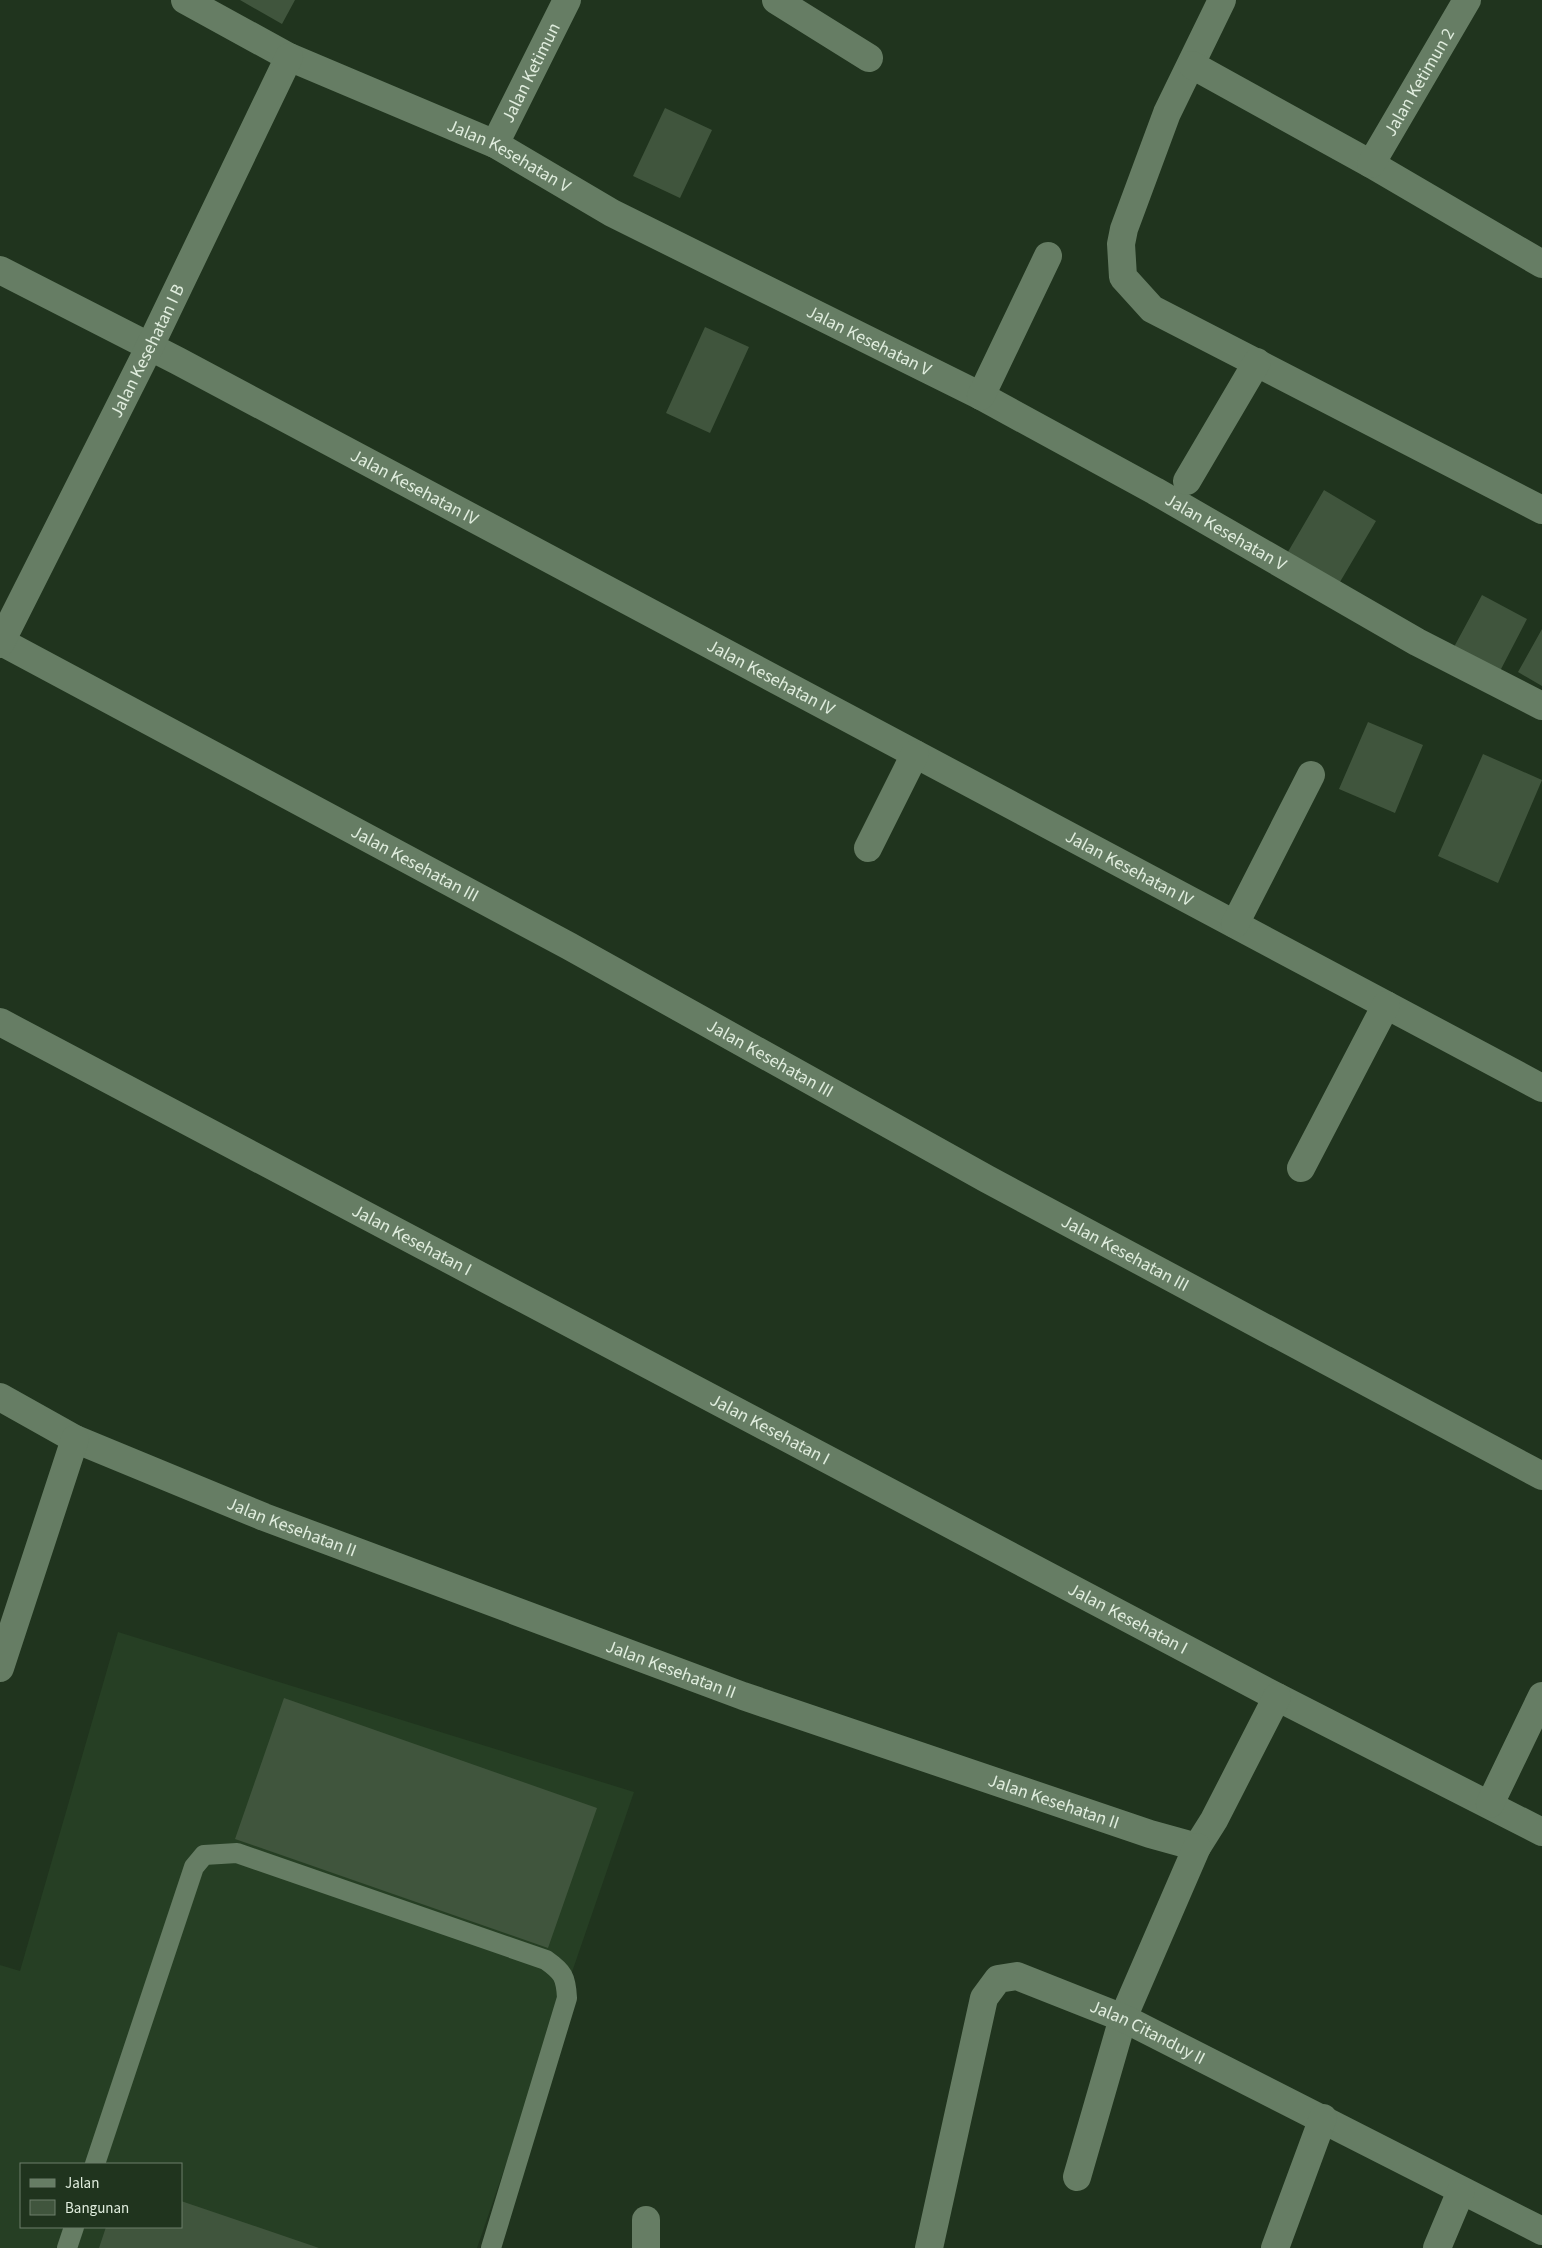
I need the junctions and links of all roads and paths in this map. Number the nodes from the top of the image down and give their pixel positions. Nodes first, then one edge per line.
1 (185, 0) edge
2 (567, 0) edge
3 (776, 0) edge
4 (1222, 0) edge
5 (1467, 0) edge
6 (289, 56) junction
7 (869, 58) dead end
8 (1192, 65) junction
9 (495, 144) junction
10 (1371, 164) junction
11 (1048, 256) dead end
12 (1542, 264) edge
13 (0, 270) edge
14 (150, 346) junction
15 (1257, 362) junction
16 (981, 396) junction
17 (1187, 481) dead end
18 (1542, 510) edge
19 (0, 642) edge
20 (1542, 706) edge
21 (915, 754) junction
22 (1311, 775) dead end
23 (868, 848) dead end
24 (1235, 924) junction
25 (1386, 1005) junction
26 (0, 1022) edge
27 (1542, 1088) edge
28 (1302, 1168) dead end
29 (0, 1397) edge
30 (75, 1439) junction
31 (1542, 1476) edge
32 (0, 1668) edge
33 (1542, 1696) edge
34 (1277, 1697) junction
35 (1490, 1804) junction
36 (1542, 1832) edge
37 (1197, 1847) junction
38 (1123, 2018) junction
39 (1323, 2118) junction
40 (94, 2163) edge
41 (1077, 2177) dead end
42 (1461, 2191) junction
43 (646, 2220) dead end
44 (74, 2228) edge
45 (1542, 2231) edge
46 (67, 2248) edge
47 (492, 2248) edge
48 (646, 2248) edge
49 (929, 2248) edge
50 (1275, 2248) edge
51 (1437, 2248) edge

1 - 6 street, Jalan Kesehatan V
2 - 9 street, Jalan Ketimun
3 - 7 street
4 - 8 street
5 - 10 street, Jalan Ketimun 2
6 - 9 street, Jalan Kesehatan V
6 - 14 street, Jalan Kesehatan I B
8 - 10 street
8 - 15 street
9 - 16 street, Jalan Kesehatan V
10 - 12 street
11 - 16 street
13 - 14 street, Jalan Kesehatan IV
14 - 19 street, Jalan Kesehatan I B
14 - 21 street, Jalan Kesehatan IV
15 - 17 street
15 - 18 street
16 - 20 street, Jalan Kesehatan V
19 - 31 street, Jalan Kesehatan III
21 - 23 street
21 - 24 street, Jalan Kesehatan IV
22 - 24 street
24 - 25 street, Jalan Kesehatan IV
25 - 27 street, Jalan Kesehatan IV
25 - 28 street
26 - 34 street, Jalan Kesehatan I
29 - 30 street, Jalan Kesehatan II
30 - 32 street
30 - 37 street, Jalan Kesehatan II
33 - 35 street
34 - 35 street, Jalan Kesehatan I
34 - 37 street
35 - 36 street, Jalan Kesehatan I
37 - 38 street
38 - 39 street, Jalan Citanduy II
38 - 41 street
38 - 49 street, Jalan Citanduy II
39 - 42 street, Jalan Citanduy II
39 - 50 street
40 - 47 lane
42 - 45 street, Jalan Citanduy II
42 - 51 street
43 - 48 street
44 - 46 lane

